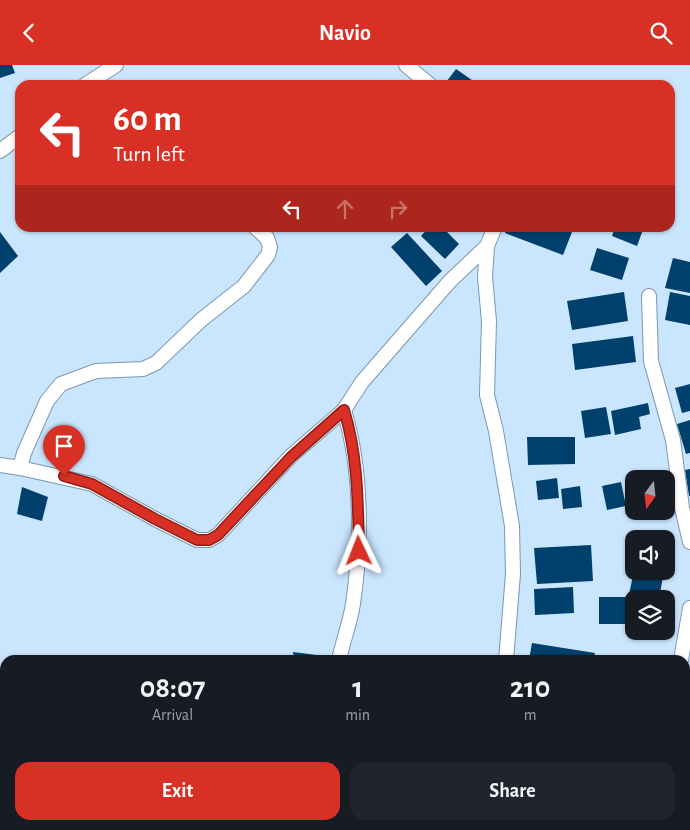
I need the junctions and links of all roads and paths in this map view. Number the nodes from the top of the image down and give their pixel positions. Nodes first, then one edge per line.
1 (116, 65) edge
2 (406, 65) edge
3 (95, 80) edge
4 (424, 80) edge
5 (15, 139) edge
6 (0, 151) edge
7 (261, 232) edge
8 (493, 232) edge
9 (487, 246) junction
10 (649, 297) dead end
11 (344, 410) junction
12 (0, 465) edge
13 (20, 468) junction
14 (690, 543) edge
15 (690, 608) edge
16 (340, 655) edge
17 (506, 655) edge
18 (682, 655) edge

1 - 3 street
2 - 4 street
5 - 6 street
7 - 13 street
8 - 9 street
9 - 11 street
9 - 17 street
10 - 14 street
11 - 13 street
11 - 16 street
12 - 13 street
15 - 18 street

